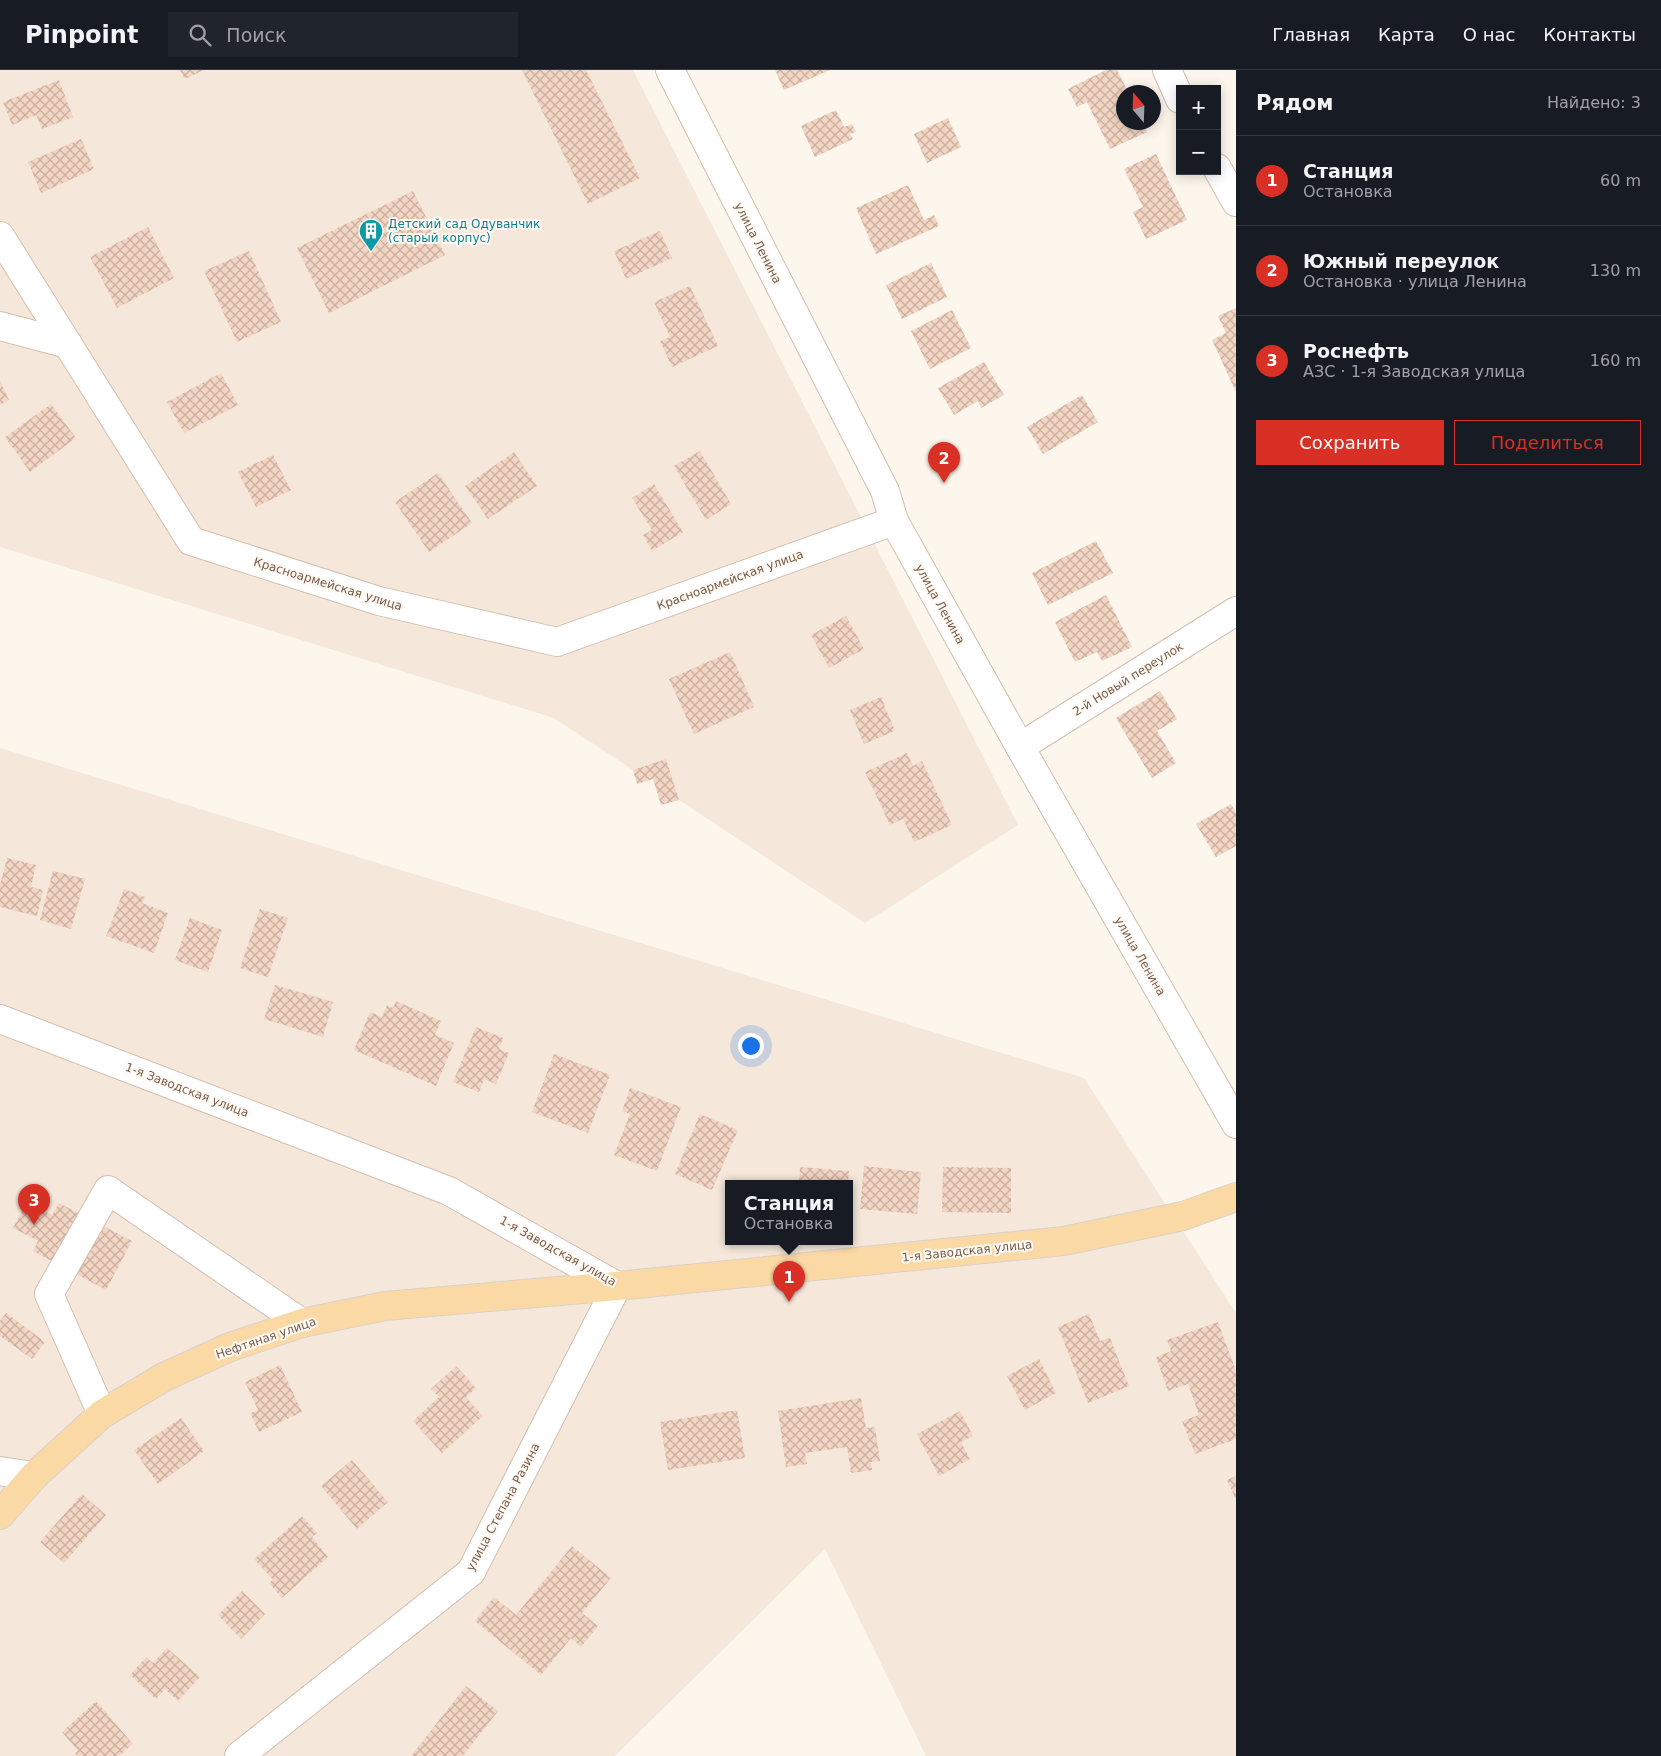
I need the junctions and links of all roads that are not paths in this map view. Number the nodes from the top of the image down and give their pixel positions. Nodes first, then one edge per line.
1 (670, 70) edge
2 (1167, 70) edge
3 (1176, 90) edge
4 (1221, 175) edge
5 (1236, 202) edge
6 (0, 236) edge
7 (0, 326) edge
8 (68, 344) junction
9 (894, 521) junction
10 (1236, 611) edge
11 (1020, 748) junction
12 (0, 1019) edge
13 (1236, 1124) edge
14 (1236, 1197) edge
15 (617, 1286) junction
16 (302, 1323) junction
17 (102, 1414) junction
18 (0, 1471) edge
19 (34, 1476) junction
20 (0, 1515) edge
21 (239, 1756) edge

1 - 9 street, улица Ленина
2 - 3 street
4 - 5 street
6 - 8 street, Красноармейская улица
7 - 8 street
8 - 9 street, Красноармейская улица
9 - 11 street, улица Ленина
10 - 11 street, 2-й Новый переулок
11 - 13 street, улица Ленина
12 - 15 street, 1-я Заводская улица
14 - 15 main road, 1-я Заводская улица
15 - 16 main road, Нефтяная улица
15 - 21 street, улица Степана Разина
16 - 17 main road, Нефтяная улица
16 - 17 street
17 - 19 main road, Нефтяная улица
18 - 19 street
19 - 20 main road, Нефтяная улица

